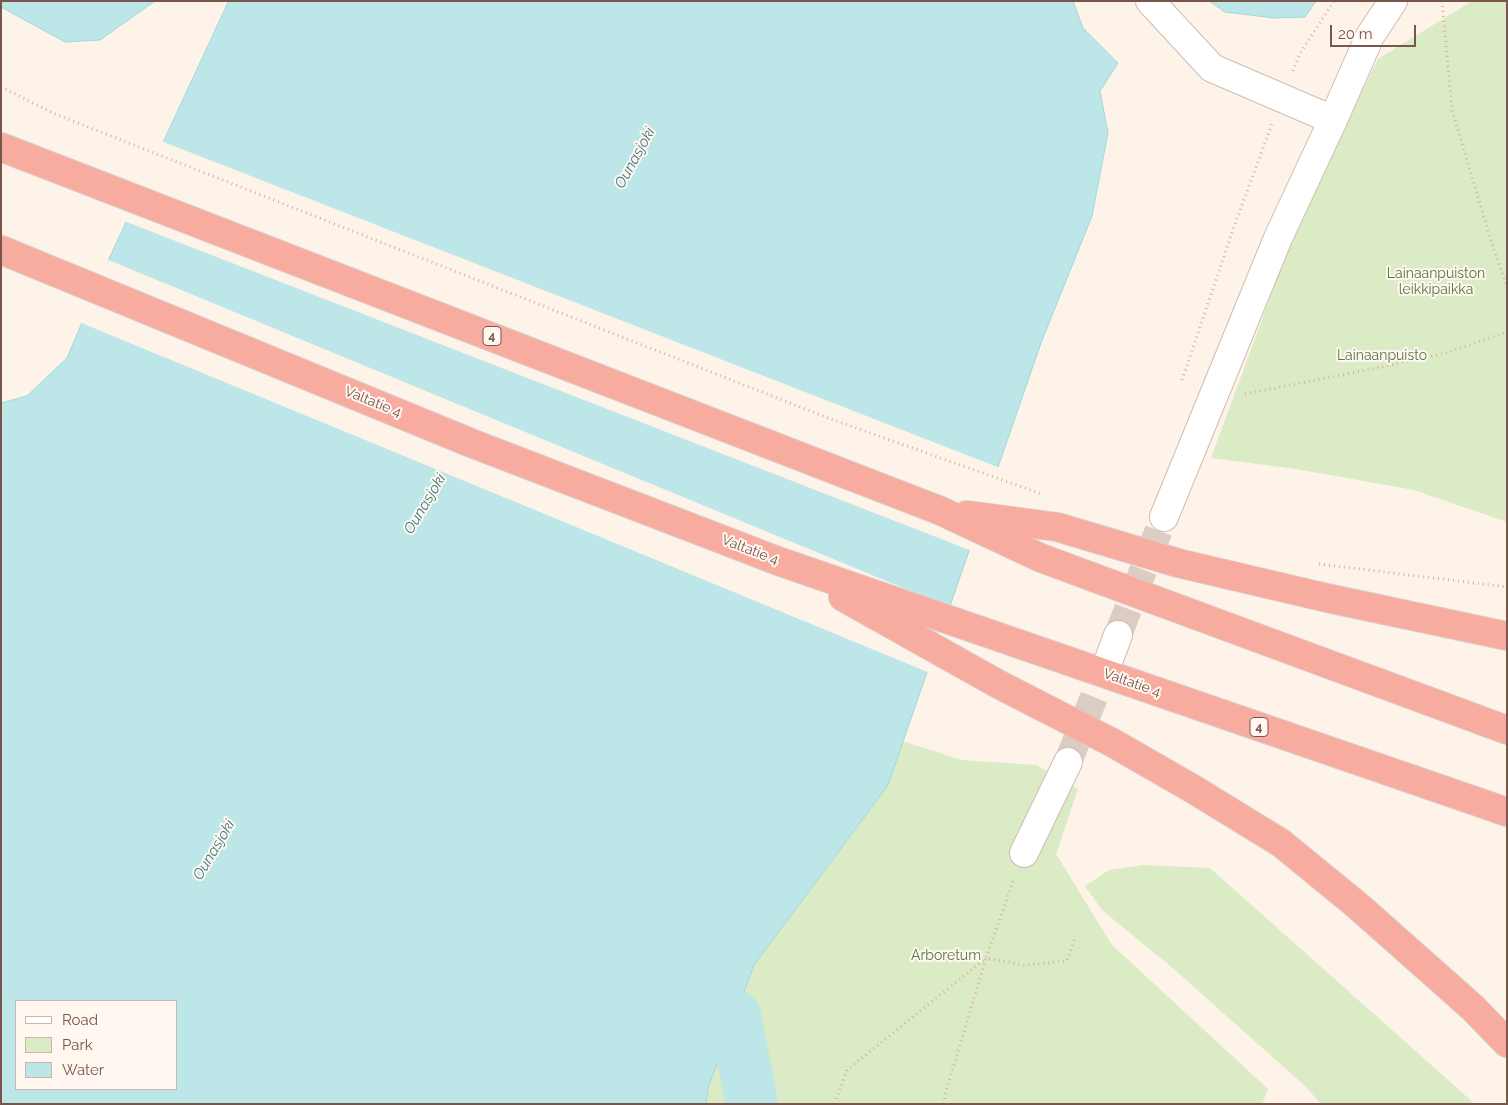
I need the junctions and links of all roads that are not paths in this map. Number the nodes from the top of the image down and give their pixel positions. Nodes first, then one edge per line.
1 (1150, 1) edge
2 (1393, 1) edge
3 (1333, 120) junction
4 (1, 146) edge
5 (4, 251) edge
6 (941, 511) junction
7 (1164, 517) tunnel mouth
8 (778, 561) junction
9 (1118, 635) tunnel mouth
10 (1507, 636) edge
11 (1108, 662) tunnel mouth
12 (1507, 730) edge
13 (1068, 762) tunnel mouth
14 (1507, 812) edge
15 (1024, 852) road end
16 (1507, 1043) edge

1 - 3 street
2 - 3 street
3 - 7 street
4 - 6 highway, 4
5 - 8 highway, Valtatie 4 / 4
6 - 10 highway
6 - 12 highway, 4
8 - 14 highway, Valtatie 4 / 4
8 - 16 highway
9 - 11 street
13 - 15 street

